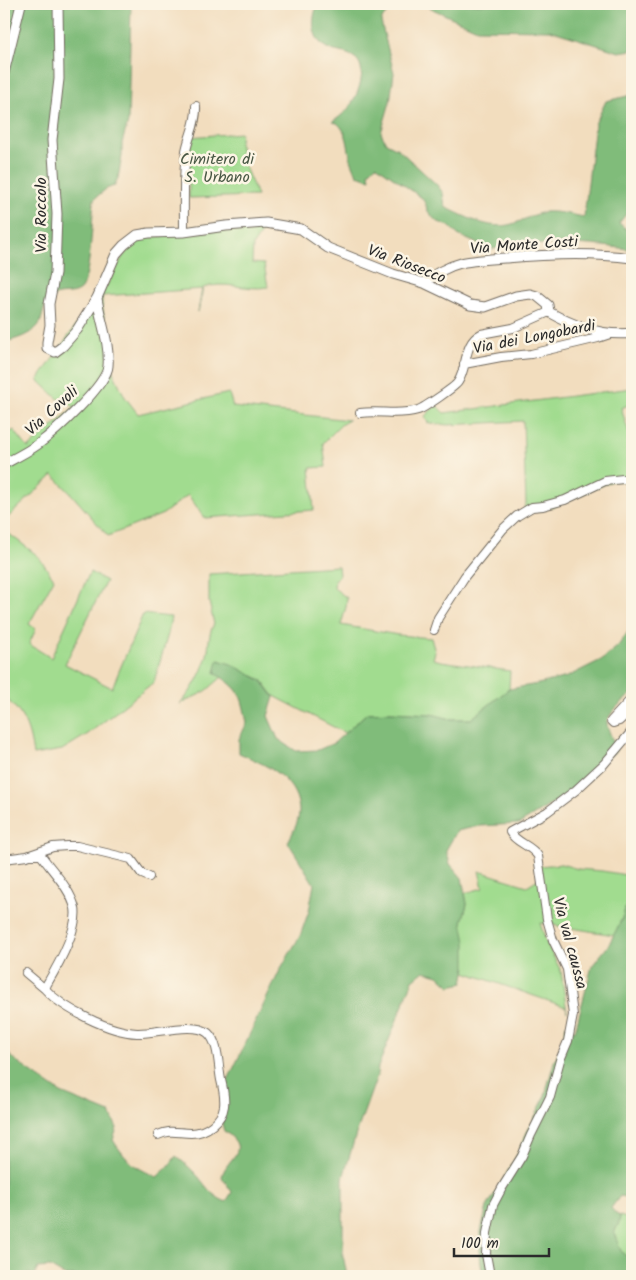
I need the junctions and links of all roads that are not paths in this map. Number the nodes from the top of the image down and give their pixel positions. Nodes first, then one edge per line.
1 (21, 4) edge
2 (58, 4) edge
3 (4, 73) edge
4 (196, 106) dead end
5 (184, 232) junction
6 (632, 258) edge
7 (424, 283) junction
8 (97, 298) junction
9 (549, 312) junction
10 (610, 334) junction
11 (632, 334) edge
12 (464, 364) junction
13 (360, 413) dead end
14 (4, 464) edge
15 (632, 478) edge
16 (434, 630) dead end
17 (632, 698) edge
18 (632, 709) edge
19 (632, 731) edge
20 (31, 855) junction
21 (4, 859) edge
22 (149, 877) dead end
23 (26, 973) dead end
24 (46, 989) junction
25 (158, 1135) dead end
26 (490, 1276) edge

1 - 3 street
2 - 8 street, Via Roccolo
4 - 5 street
5 - 7 street, Via Riosecco
5 - 8 street, Via Riosecco
6 - 7 street, Via Monte Costi
7 - 9 street, Via Riosecco
8 - 14 street, Via Covoli
9 - 10 street, Via Riosecco
9 - 12 street
10 - 11 street, Via Riosecco
10 - 12 street, Via dei Longobardi
12 - 13 street
15 - 16 street
17 - 18 street
19 - 26 street, Via val caussa
20 - 21 street
20 - 22 street
20 - 24 street
23 - 24 street
24 - 25 street

